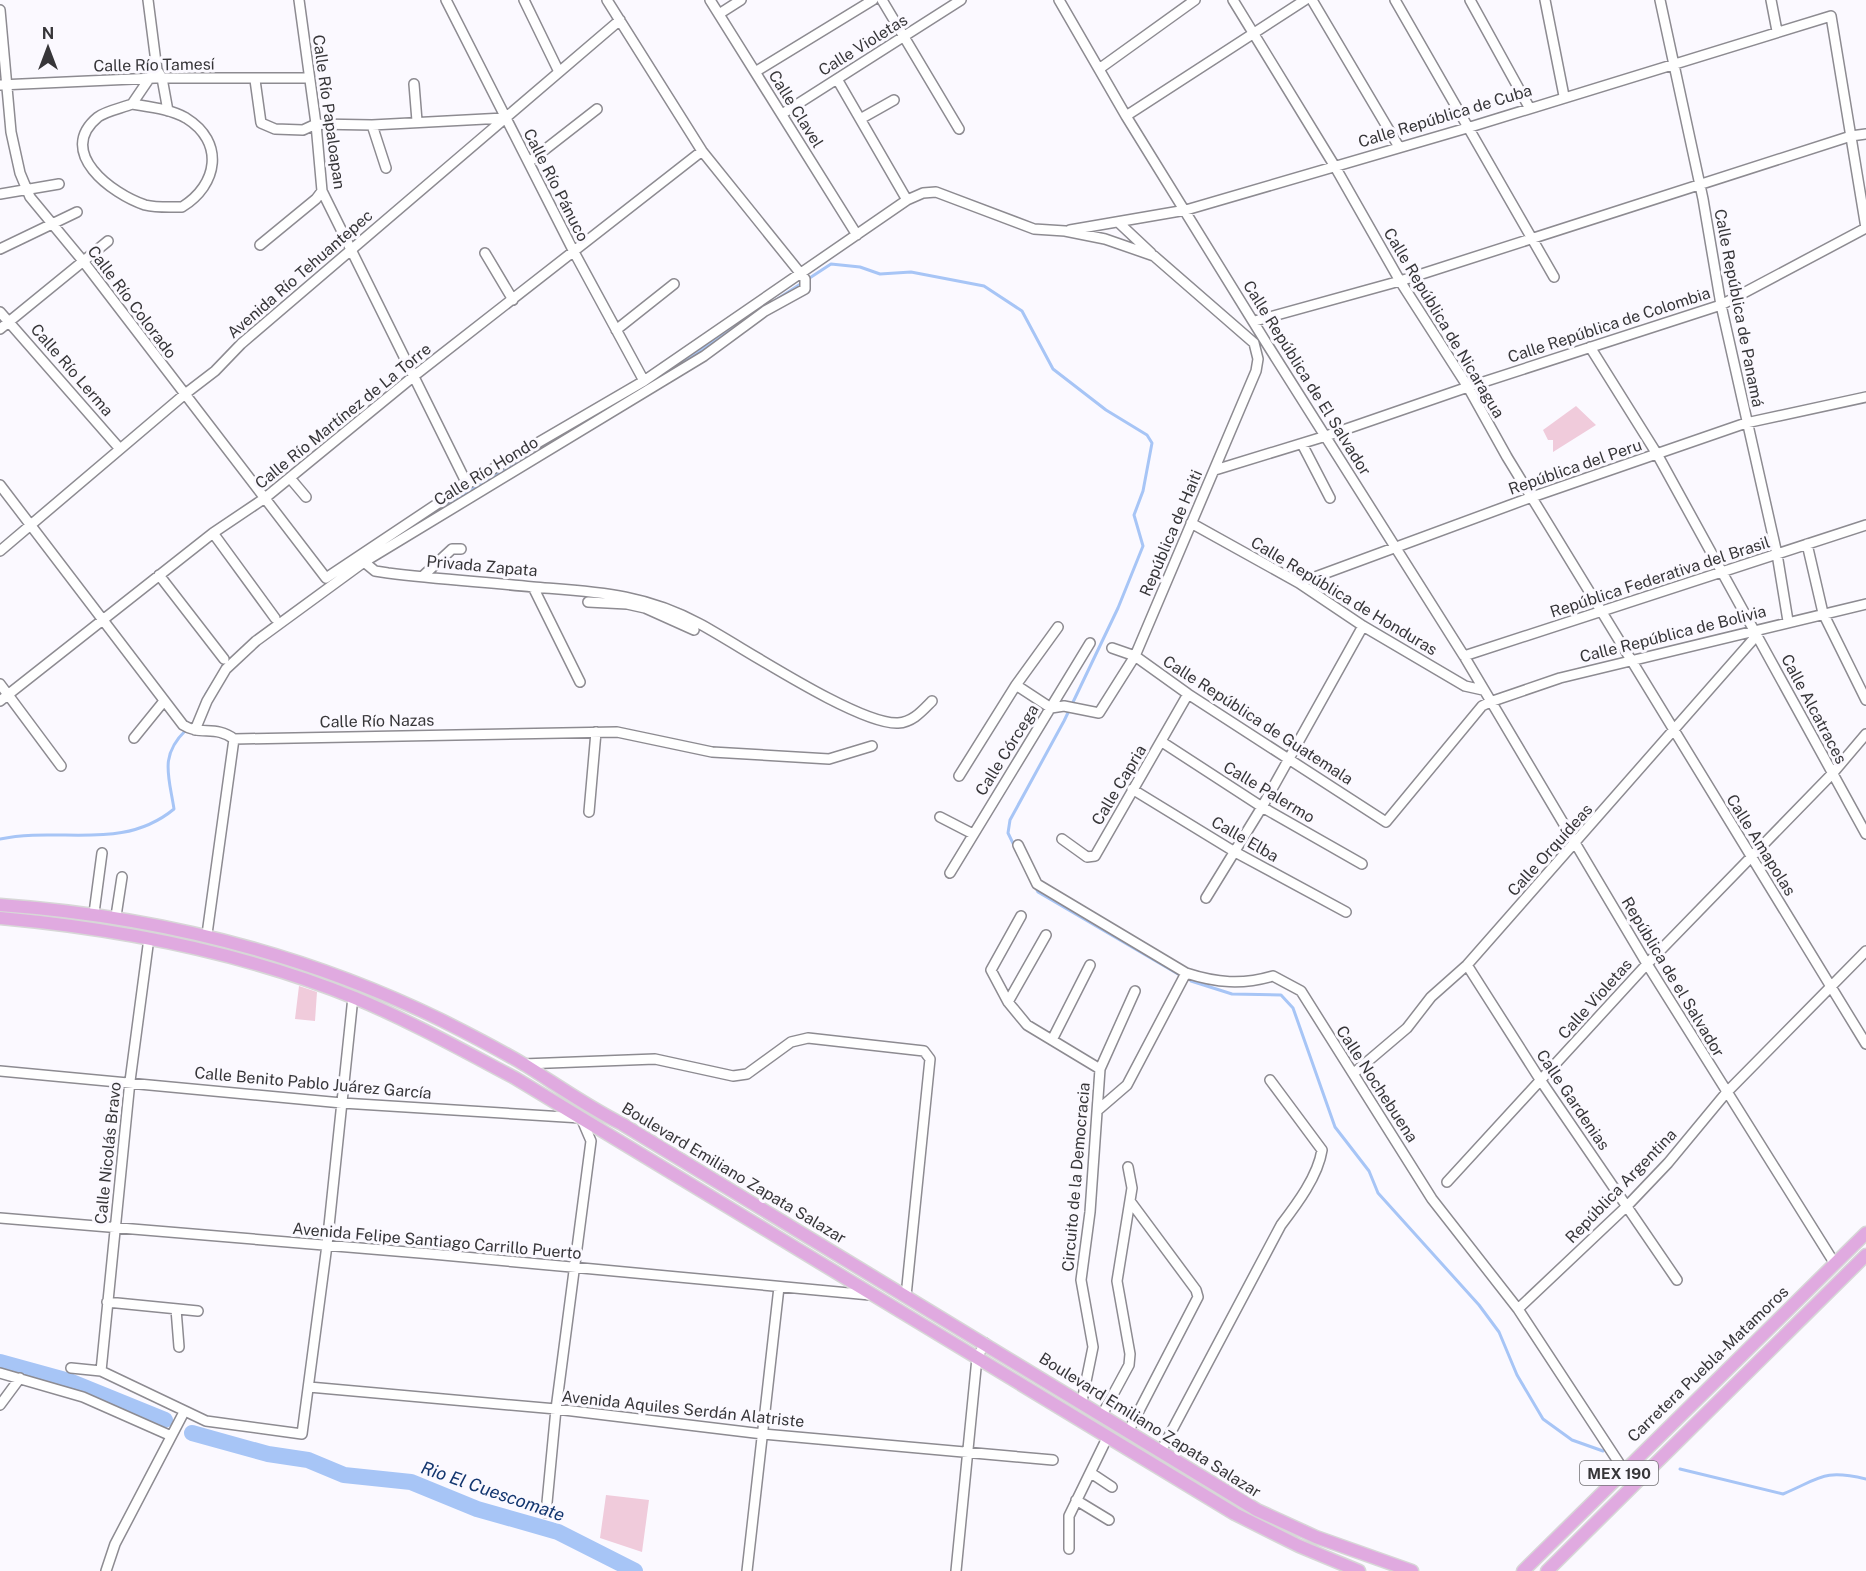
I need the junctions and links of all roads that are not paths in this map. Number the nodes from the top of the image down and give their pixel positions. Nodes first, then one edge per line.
1 (148, 0) edge
2 (299, 0) edge
3 (446, 0) edge
4 (524, 0) edge
5 (607, 0) edge
6 (710, 0) edge
7 (741, 0) edge
8 (873, 0) edge
9 (882, 0) edge
10 (961, 0) edge
11 (1059, 0) edge
12 (1195, 0) edge
13 (1233, 0) edge
14 (1305, 0) edge
15 (1312, 0) edge
16 (1395, 0) edge
17 (1470, 0) edge
18 (1545, 0) edge
19 (1660, 0) edge
20 (1771, 0) edge
21 (0, 10) edge
22 (718, 14) junction
23 (621, 20) junction
24 (1777, 31) junction
25 (1254, 34) junction
26 (904, 38) junction
27 (1674, 63) junction
28 (1099, 69) junction
29 (559, 72) junction
30 (755, 72) junction
31 (159, 74) junction
32 (148, 78) junction
33 (309, 78) junction
34 (837, 79) junction
35 (255, 80) junction
36 (414, 84) dead end
37 (4, 85) edge
38 (1564, 96) junction
39 (894, 100) dead end
40 (132, 104) junction
41 (1529, 107) junction
42 (597, 109) dead end
43 (168, 111) junction
44 (782, 114) junction
45 (1126, 116) junction
46 (504, 118) junction
47 (862, 118) junction
48 (417, 121) junction
49 (316, 124) junction
50 (372, 125) junction
51 (1467, 128) junction
52 (959, 129) dead end
53 (1866, 134) edge
54 (1851, 136) junction
55 (1399, 147) junction
56 (702, 151) junction
57 (529, 162) junction
58 (1334, 165) junction
59 (386, 168) dead end
60 (59, 184) dead end
61 (1700, 185) junction
62 (321, 191) junction
63 (28, 192) junction
64 (0, 195) edge
65 (907, 200) junction
66 (1186, 210) junction
67 (77, 212) dead end
68 (1118, 222) junction
69 (52, 224) junction
70 (1866, 228) edge
71 (1065, 231) junction
72 (857, 235) junction
73 (1531, 239) junction
74 (108, 241) dead end
75 (260, 245) dead end
76 (352, 248) junction
77 (0, 249) edge
78 (574, 252) junction
79 (485, 253) dead end
80 (1154, 256) junction
81 (83, 261) junction
82 (1554, 277) dead end
83 (804, 279) junction
84 (1400, 281) junction
85 (674, 284) dead end
86 (513, 300) junction
87 (1721, 305) junction
88 (0, 312) edge
89 (8, 321) junction
90 (1255, 321) junction
91 (0, 329) edge
92 (616, 330) junction
93 (1264, 339) junction
94 (1254, 343) junction
95 (1590, 347) junction
96 (1273, 354) junction
97 (1258, 359) junction
98 (414, 376) junction
99 (644, 381) junction
100 (1468, 387) junction
101 (185, 394) junction
102 (1866, 397) edge
103 (1746, 423) junction
104 (1326, 436) junction
105 (1302, 444) junction
106 (120, 449) junction
107 (1657, 454) junction
108 (1215, 470) junction
109 (290, 478) junction
110 (467, 484) junction
111 (0, 485) edge
112 (306, 497) dead end
113 (1532, 497) junction
114 (265, 498) junction
115 (1330, 498) dead end
116 (1191, 523) junction
117 (30, 524) junction
118 (1866, 525) edge
119 (213, 533) junction
120 (1807, 544) junction
121 (1395, 548) junction
122 (461, 549) dead end
123 (0, 551) edge
124 (1777, 554) junction
125 (364, 562) junction
126 (1721, 573) junction
127 (159, 575) junction
128 (424, 575) junction
129 (326, 578) joint
130 (1299, 583) junction
131 (533, 587) junction
132 (601, 591) junction
133 (588, 602) dead end
134 (606, 603) junction
135 (1866, 604) edge
136 (1603, 611) junction
137 (1823, 614) junction
138 (275, 618) dead end
139 (104, 621) junction
140 (1788, 621) junction
141 (1363, 626) junction
142 (1058, 627) dead end
143 (694, 630) dead end
144 (1756, 632) junction
145 (1090, 643) dead end
146 (1112, 648) dead end
147 (1135, 656) junction
148 (1464, 656) junction
149 (224, 659) dead end
150 (1632, 660) junction
151 (580, 682) dead end
152 (0, 684) edge
153 (1016, 685) junction
154 (1483, 690) junction
155 (1188, 694) junction
156 (9, 695) junction
157 (1866, 700) edge
158 (0, 701) edge
159 (164, 701) junction
160 (932, 701) dead end
161 (1490, 702) junction
162 (1051, 708) junction
163 (203, 715) junction
164 (191, 729) junction
165 (217, 730) junction
166 (1674, 731) junction
167 (596, 732) junction
168 (1866, 734) edge
169 (134, 738) dead end
170 (234, 740) junction
171 (1162, 742) junction
172 (872, 746) dead end
173 (1288, 758) junction
174 (62, 766) dead end
175 (1832, 774) junction
176 (959, 776) dead end
177 (1132, 789) junction
178 (1262, 807) junction
179 (589, 812) dead end
180 (940, 817) dead end
181 (973, 834) junction
182 (1866, 834) edge
183 (1062, 839) dead end
184 (1577, 842) junction
185 (1018, 845) dead end
186 (1235, 852) junction
187 (102, 853) dead end
188 (1750, 856) junction
189 (1362, 864) dead end
190 (950, 873) dead end
191 (122, 877) dead end
192 (1206, 898) dead end
193 (0, 905) edge
194 (1346, 912) dead end
195 (94, 913) junction
196 (116, 916) junction
197 (1021, 916) dead end
198 (0, 918) edge
199 (207, 934) junction
200 (1046, 935) dead end
201 (150, 938) junction
202 (1866, 951) edge
203 (1647, 964) junction
204 (1090, 965) dead end
205 (1467, 965) junction
206 (1186, 973) junction
207 (1831, 988) junction
208 (1135, 991) dead end
209 (353, 998) junction
210 (1008, 1002) junction
211 (1052, 1040) junction
212 (1866, 1044) edge
213 (523, 1064) junction
214 (1100, 1069) junction
215 (0, 1071) edge
216 (1354, 1073) junction
217 (1270, 1080) dead end
218 (130, 1081) junction
219 (1541, 1081) junction
220 (1726, 1093) junction
221 (580, 1101) junction
222 (342, 1103) junction
223 (1098, 1110) junction
224 (569, 1112) junction
225 (581, 1118) junction
226 (622, 1124) junction
227 (1128, 1167) dead end
228 (1447, 1182) dead end
229 (1130, 1201) junction
230 (1628, 1206) junction
231 (0, 1218) edge
232 (116, 1229) junction
233 (1866, 1233) edge
234 (327, 1245) junction
235 (1866, 1255) edge
236 (1835, 1264) junction
237 (575, 1268) junction
238 (1677, 1280) dead end
239 (779, 1287) junction
240 (871, 1295) junction
241 (906, 1296) junction
242 (107, 1302) junction
243 (176, 1309) junction
244 (1518, 1309) junction
245 (198, 1311) dead end
246 (985, 1343) junction
247 (178, 1347) dead end
248 (977, 1359) junction
249 (71, 1368) dead end
250 (101, 1371) junction
251 (0, 1373) edge
252 (20, 1378) junction
253 (309, 1387) junction
254 (1082, 1401) junction
255 (0, 1405) edge
256 (556, 1410) junction
257 (182, 1414) junction
258 (1102, 1415) junction
259 (1128, 1431) junction
260 (171, 1432) junction
261 (764, 1434) junction
262 (1108, 1436) junction
263 (1161, 1451) junction
264 (969, 1452) junction
265 (1053, 1460) dead end
266 (1623, 1469) junction
267 (1091, 1473) junction
268 (1112, 1487) dead end
269 (1076, 1500) junction
270 (546, 1513) dead end
271 (1108, 1520) dead end
272 (1069, 1549) dead end
273 (106, 1571) edge
274 (747, 1571) edge
275 (956, 1571) edge
276 (1359, 1571) edge
277 (1412, 1571) edge
278 (1523, 1571) edge
279 (1547, 1571) edge

1 - 31 street
2 - 33 street, Calle Río Papaloapan
3 - 46 street, Calle Río Pánuco
4 - 29 street
5 - 23 street
6 - 22 street, Calle Clavel
7 - 22 street
8 - 30 street
9 - 26 street
10 - 26 street, Calle Violetas
11 - 28 street, Calle República de El Salvador
12 - 28 street
13 - 25 street, Calle República de Nicaragua
14 - 25 street
15 - 55 street
16 - 51 street
17 - 41 street
18 - 38 street
19 - 27 street, Calle República de Panamá
20 - 24 street
21 - 37 street, Calle Río Colorado
22 - 30 street, Calle Clavel
23 - 29 street, Avenida Río Tehuantepec
23 - 56 street
24 - 27 street, Calle República de Cuba
24 - 54 street, Calle República de Cuba
25 - 45 street
25 - 58 street, Calle República de Nicaragua
26 - 34 street, Calle Violetas
26 - 52 street
27 - 38 street, Calle República de Cuba
27 - 61 street, Calle República de Panamá
28 - 45 street, Calle República de El Salvador
29 - 46 street, Avenida Río Tehuantepec
30 - 44 street, Calle Clavel
31 - 32 street
31 - 35 street, Calle Río Tamesí
31 - 43 street
32 - 37 street, Calle Río Tamesí
32 - 40 street
33 - 35 street, Calle Río Tamesí
33 - 49 street, Calle Río Papaloapan
34 - 44 street, Calle Violetas
34 - 47 street
35 - 49 street
36 - 48 street
37 - 63 street, Calle Río Colorado
38 - 41 street, Calle República de Cuba
39 - 47 street
40 - 43 street
40 - 43 street
41 - 51 street, Calle República de Cuba
42 - 57 street
44 - 72 street, Calle Clavel
45 - 66 street, Calle República de El Salvador
46 - 48 street
46 - 57 street, Calle Río Pánuco
46 - 76 street, Avenida Río Tehuantepec
47 - 65 street
48 - 50 street
49 - 50 street
49 - 62 street, Calle Río Papaloapan
50 - 59 street
51 - 55 street, Calle República de Cuba
51 - 73 street
53 - 54 street
54 - 61 street
54 - 70 street
55 - 58 street, Calle República de Cuba
56 - 78 street, Calle Río Martínez de La Torre
56 - 83 street
57 - 78 street, Calle Río Pánuco
58 - 66 street, Calle República de Cuba
58 - 84 street, Calle República de Nicaragua
60 - 63 street
61 - 73 street
61 - 87 street, Calle República de Panamá
62 - 75 street
62 - 76 street, Calle Río Papaloapan
63 - 64 street
63 - 69 street, Calle Río Colorado
65 - 71 street
65 - 72 street
66 - 68 street, Calle República de Cuba
66 - 90 street, Calle República de El Salvador
67 - 69 street
68 - 71 street, Calle República de Cuba
68 - 80 street
69 - 77 street
69 - 81 street, Calle Río Colorado
70 - 87 street, Calle República de Colombia
71 - 80 street
72 - 83 street
73 - 82 street
73 - 84 street
74 - 81 street
76 - 98 street, Calle Río Papaloapan
76 - 101 street, Avenida Río Tehuantepec
78 - 86 street, Calle Río Martínez de La Torre
78 - 92 street, Calle Río Pánuco
79 - 86 street
80 - 94 street
81 - 89 street
81 - 101 street, Calle Río Colorado
83 - 99 street, Calle Río Hondo
83 - 125 street, Calle Río Hondo
84 - 90 street
84 - 100 street, Calle República de Nicaragua
85 - 92 street
86 - 98 street, Calle Río Martínez de La Torre
87 - 95 street, Calle República de Colombia
87 - 103 street, Calle República de Panamá
88 - 89 street, Calle Río Lerma
89 - 91 street
89 - 106 street, Calle Río Lerma
90 - 93 street, Calle República de El Salvador
92 - 99 street, Calle Río Pánuco
93 - 94 street
93 - 96 street, Calle República de El Salvador
94 - 97 street
95 - 100 street, Calle República de Colombia
95 - 107 street, Calle Alcatraces
96 - 97 street
96 - 104 street, Calle República de El Salvador
97 - 108 street, República de Haiti
98 - 109 street, Calle Río Martínez de La Torre
98 - 110 street, Calle Río Papaloapan
99 - 110 street, Calle Río Hondo
100 - 104 street, Calle República de Colombia
100 - 113 street, Calle República de Nicaragua
101 - 106 street, Avenida Río Tehuantepec
101 - 114 street, Calle Río Colorado
102 - 103 street, República del Peru
103 - 107 street, República del Peru
103 - 124 street, Calle República de Panamá
104 - 105 street, Calle República de Colombia
104 - 121 street, Calle República de El Salvador
105 - 108 street, Calle República de Colombia
105 - 115 street
106 - 117 street, Avenida Río Tehuantepec
107 - 113 street, República del Peru
107 - 126 street, Calle Alcatraces
108 - 116 street, República de Haiti
109 - 112 street
109 - 114 street, Calle Río Martínez de La Torre
110 - 129 street, Calle Río Hondo
111 - 117 street
113 - 121 street, República del Peru
113 - 136 street, Calle República de Nicaragua
114 - 119 street, Calle Río Martínez de La Torre
114 - 129 street, Calle Río Colorado
116 - 130 street, Calle República de Honduras
116 - 147 street, República de Haiti
117 - 123 street, Avenida Río Tehuantepec
117 - 139 street
118 - 120 street, República Federativa del Brasil
119 - 127 street, Calle Río Martínez de La Torre
119 - 138 street
120 - 124 street, República Federativa del Brasil
120 - 137 street
121 - 130 street, República del Peru
121 - 148 street, Calle República de El Salvador
122 - 128 street
124 - 126 street, República Federativa del Brasil
124 - 140 street, Calle República de Panamá
125 - 128 street, Privada Zapata
125 - 163 street, Calle Río Hondo
126 - 136 street, República Federativa del Brasil
126 - 144 street, Calle Alcatraces
127 - 139 street, Calle Río Martínez de La Torre
127 - 149 street
128 - 131 street, Privada Zapata
130 - 141 street, Calle República de Honduras
131 - 132 street, Privada Zapata
131 - 151 street
132 - 134 street
132 - 160 street, Privada Zapata
133 - 134 street
134 - 143 street
135 - 137 street, Calle República de Bolivia
136 - 148 street, República Federativa del Brasil
136 - 150 street, Calle República de Nicaragua
137 - 140 street, Calle República de Bolivia
137 - 157 street
139 - 156 street, Calle Río Martínez de La Torre
139 - 159 street
140 - 144 street, Calle República de Bolivia
141 - 154 street, Calle República de Honduras
141 - 173 street
142 - 153 street
144 - 150 street, Calle República de Bolivia
144 - 166 street, Calle Orquídeas
144 - 175 street, Calle Alcatraces
145 - 162 street, Calle Córcega
146 - 147 street, Calle República de Guatemala
147 - 155 street, Calle República de Guatemala
147 - 162 street, República de Haiti
148 - 154 street, Calle República de El Salvador
150 - 161 street, Calle República de Bolivia
150 - 166 street, Calle Amapolas
152 - 156 street
153 - 162 street
153 - 176 street
154 - 161 street, Calle República de El Salvador
155 - 171 street, Calle Capria
155 - 173 street, Calle República de Guatemala
156 - 158 street, Calle Río Martínez de La Torre
156 - 174 street
159 - 164 street
159 - 169 street
161 - 173 street, Calle República de Guatemala
161 - 184 street, República de el Salvador
162 - 181 street, Calle Córcega
163 - 164 street, Calle Río Hondo
163 - 165 street
164 - 165 street
165 - 170 street
166 - 184 street, Calle Orquídeas
166 - 188 street, Calle Amapolas
167 - 170 street, Calle Río Nazas
167 - 172 street, Calle Río Nazas
167 - 179 street
168 - 175 street, Calle Violetas
170 - 199 street
171 - 177 street, Calle Capria
171 - 178 street, Calle Palermo
173 - 178 street
175 - 182 street, Calle Alcatraces
175 - 188 street, Calle Violetas
177 - 183 street, Calle Capria
177 - 186 street, Calle Elba
178 - 186 street
178 - 189 street, Calle Palermo
180 - 181 street
181 - 190 street, Calle Córcega
184 - 203 street, República de el Salvador
184 - 205 street, Calle Orquídeas
185 - 206 street, Calle Nochebuena
186 - 192 street
186 - 194 street, Calle Elba
187 - 195 street
188 - 203 street, Calle Violetas
188 - 207 street, Calle Amapolas
191 - 196 street
193 - 195 main road, Boulevard Emiliano Zapata Salazar
195 - 196 main road, Boulevard Emiliano Zapata Salazar
196 - 199 main road, Boulevard Emiliano Zapata Salazar
197 - 210 street, Circuito de la Democracia
198 - 201 main road, Boulevard Emiliano Zapata Salazar
199 - 213 main road, Boulevard Emiliano Zapata Salazar
200 - 210 street
201 - 209 main road, Boulevard Emiliano Zapata Salazar
201 - 218 street, Calle Nicolás Bravo
202 - 207 street, República Argentina
203 - 219 street, Calle Violetas
203 - 220 street, República de el Salvador
204 - 211 street
205 - 216 street, Calle Orquídeas
205 - 219 street, Calle Gardenias
206 - 216 street, Calle Nochebuena
206 - 223 street
207 - 212 street, Calle Amapolas
207 - 220 street, República Argentina
208 - 214 street
209 - 222 street
209 - 224 main road, Boulevard Emiliano Zapata Salazar
210 - 211 street, Circuito de la Democracia
211 - 214 street, Circuito de la Democracia
213 - 221 main road, Boulevard Emiliano Zapata Salazar
213 - 241 street
214 - 223 street, Circuito de la Democracia
215 - 218 street, Calle Benito Pablo Juárez García
216 - 244 street, Calle Nochebuena
217 - 263 street
218 - 222 street, Calle Benito Pablo Juárez García
218 - 232 street, Calle Nicolás Bravo
219 - 228 street, Calle Violetas
219 - 230 street, Calle Gardenias
220 - 230 street, República Argentina
220 - 236 street, República de el Salvador
221 - 224 main road
221 - 226 main road, Boulevard Emiliano Zapata Salazar
222 - 225 street, Calle Benito Pablo Juárez García
222 - 234 street
223 - 254 street, Circuito de la Democracia
224 - 225 main road, Boulevard Emiliano Zapata Salazar
225 - 226 street, Calle Benito Pablo Juárez García
225 - 237 street
225 - 240 main road, Boulevard Emiliano Zapata Salazar
226 - 241 main road, Boulevard Emiliano Zapata Salazar
227 - 229 street
229 - 258 street
229 - 259 street
230 - 238 street, Calle Gardenias
230 - 244 street, República Argentina
231 - 232 street, Avenida Felipe Santiago Carrillo Puerto
232 - 234 street, Avenida Felipe Santiago Carrillo Puerto
232 - 242 street, Calle Nicolás Bravo
233 - 236 main road, Carretera Puebla-Matamoros / MEX 190
234 - 237 street, Avenida Felipe Santiago Carrillo Puerto
234 - 253 street
235 - 279 main road, Carretera Puebla-Matamoros / MEX 190
236 - 266 main road, Carretera Puebla-Matamoros / MEX 190
237 - 239 street, Avenida Felipe Santiago Carrillo Puerto
237 - 256 street
239 - 240 street, Avenida Felipe Santiago Carrillo Puerto
239 - 261 street
240 - 248 main road, Boulevard Emiliano Zapata Salazar
241 - 246 main road, Boulevard Emiliano Zapata Salazar
242 - 243 street
242 - 250 street, Calle Nicolás Bravo
243 - 245 street
243 - 247 street
244 - 266 street, Calle Nochebuena
246 - 248 street
246 - 254 main road, Boulevard Emiliano Zapata Salazar
248 - 262 main road, Boulevard Emiliano Zapata Salazar
248 - 264 street
249 - 250 street
250 - 257 street
251 - 252 street
252 - 255 street
252 - 260 street
253 - 256 street, Avenida Aquiles Serdán Alatriste
253 - 257 street
254 - 258 main road, Boulevard Emiliano Zapata Salazar
256 - 261 street, Avenida Aquiles Serdán Alatriste
256 - 270 street
257 - 260 street
258 - 259 main road, Boulevard Emiliano Zapata Salazar
259 - 263 main road, Boulevard Emiliano Zapata Salazar
260 - 273 street
261 - 264 street, Avenida Aquiles Serdán Alatriste
261 - 274 street
262 - 267 street
262 - 276 main road, Boulevard Emiliano Zapata Salazar
263 - 277 main road, Boulevard Emiliano Zapata Salazar
264 - 265 street, Avenida Aquiles Serdán Alatriste
264 - 275 street
266 - 278 main road, Carretera Puebla-Matamoros / MEX 190
267 - 268 street
267 - 269 street
269 - 271 street
269 - 272 street

